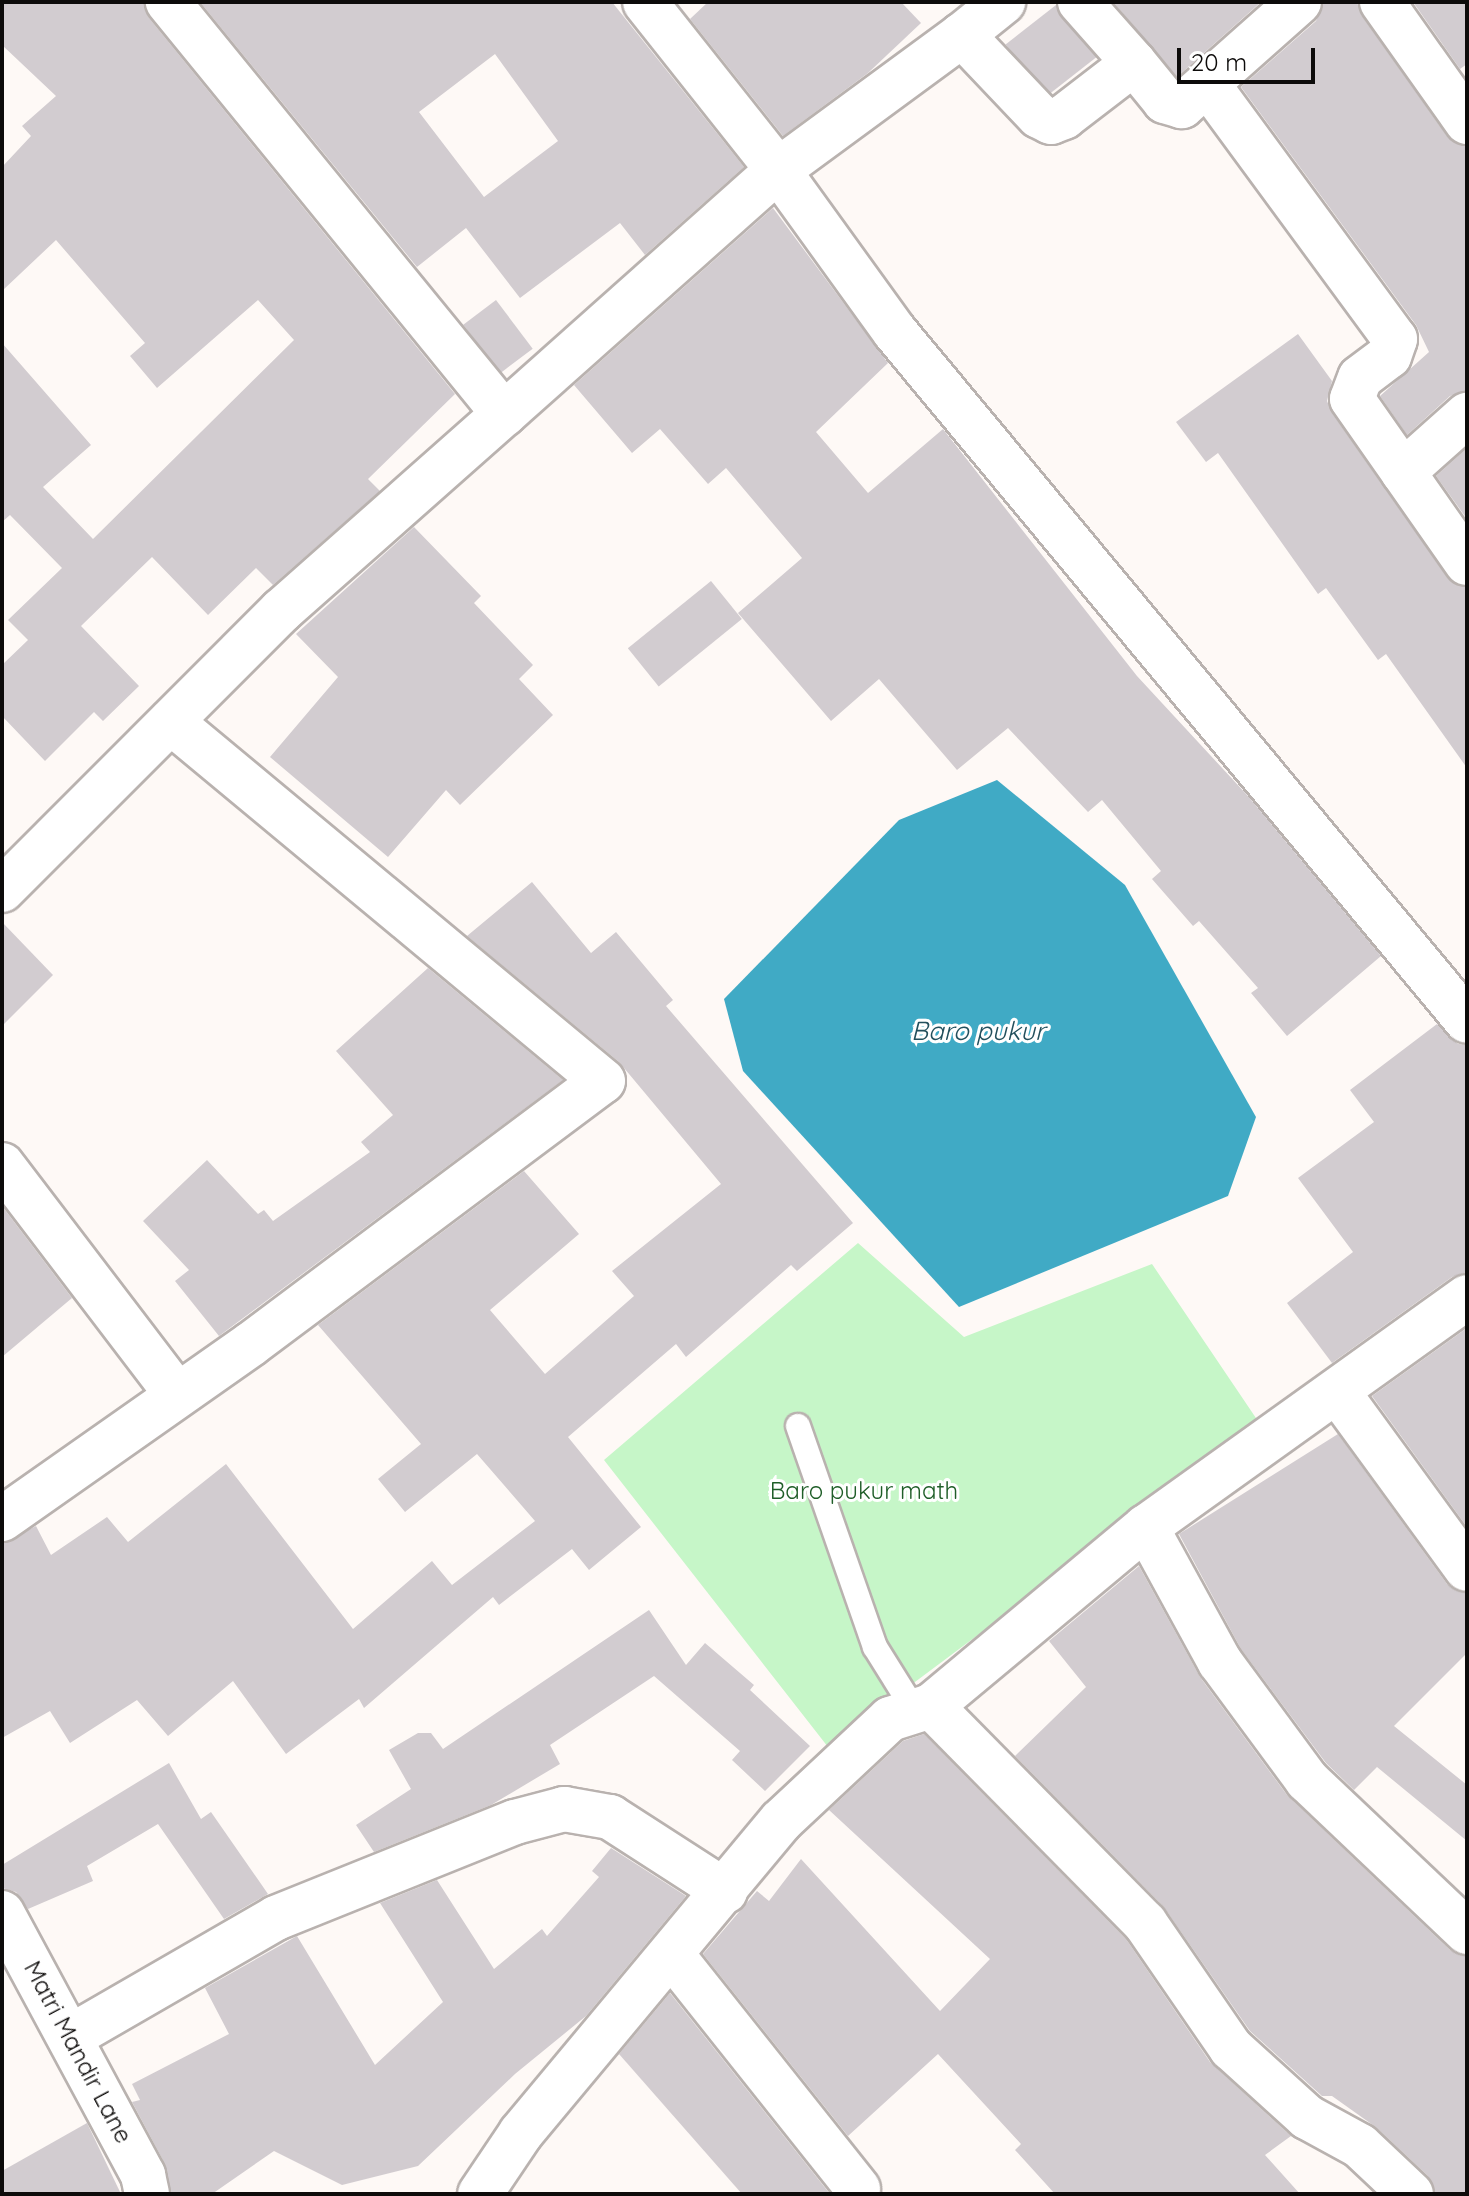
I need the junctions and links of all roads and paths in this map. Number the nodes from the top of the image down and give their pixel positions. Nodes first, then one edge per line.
1 (168, 2) edge
2 (645, 2) edge
3 (1003, 2) edge
4 (1080, 2) edge
5 (1299, 2) edge
6 (1382, 2) edge
7 (962, 35) junction
8 (1134, 63) junction
9 (1209, 86) junction
10 (1467, 122) edge
11 (778, 170) junction
12 (504, 414) junction
13 (1467, 415) edge
14 (1403, 472) junction
15 (1467, 563) edge
16 (171, 722) junction
17 (2, 890) edge
18 (1467, 1021) edge
19 (2, 1165) edge
20 (1467, 1297) edge
21 (1337, 1391) junction
22 (177, 1395) junction
23 (798, 1426) dead end
24 (2, 1519) edge
25 (1146, 1527) junction
26 (1467, 1569) edge
27 (923, 1709) junction
28 (725, 1891) junction
29 (2, 1913) edge
30 (1467, 1932) edge
31 (672, 1955) junction
32 (70, 2037) junction
33 (858, 2189) dead end
34 (147, 2194) edge
35 (480, 2194) edge
36 (1411, 2194) edge

1 - 12 street
2 - 11 street
3 - 7 street
4 - 8 street
5 - 9 street
6 - 10 street
7 - 8 street
7 - 11 street
8 - 9 street
9 - 14 street
11 - 12 street
11 - 18 street
12 - 16 street
13 - 14 street
14 - 15 street
16 - 17 street
16 - 22 street
19 - 22 street
20 - 21 street
21 - 25 street
21 - 26 street
22 - 24 street
23 - 27 lane
25 - 27 street
25 - 30 street
27 - 28 street
27 - 36 street
28 - 31 street
28 - 32 street
29 - 32 street, Matri Mandir Lane
31 - 33 street
31 - 35 street
32 - 34 street, Matri Mandir Lane

